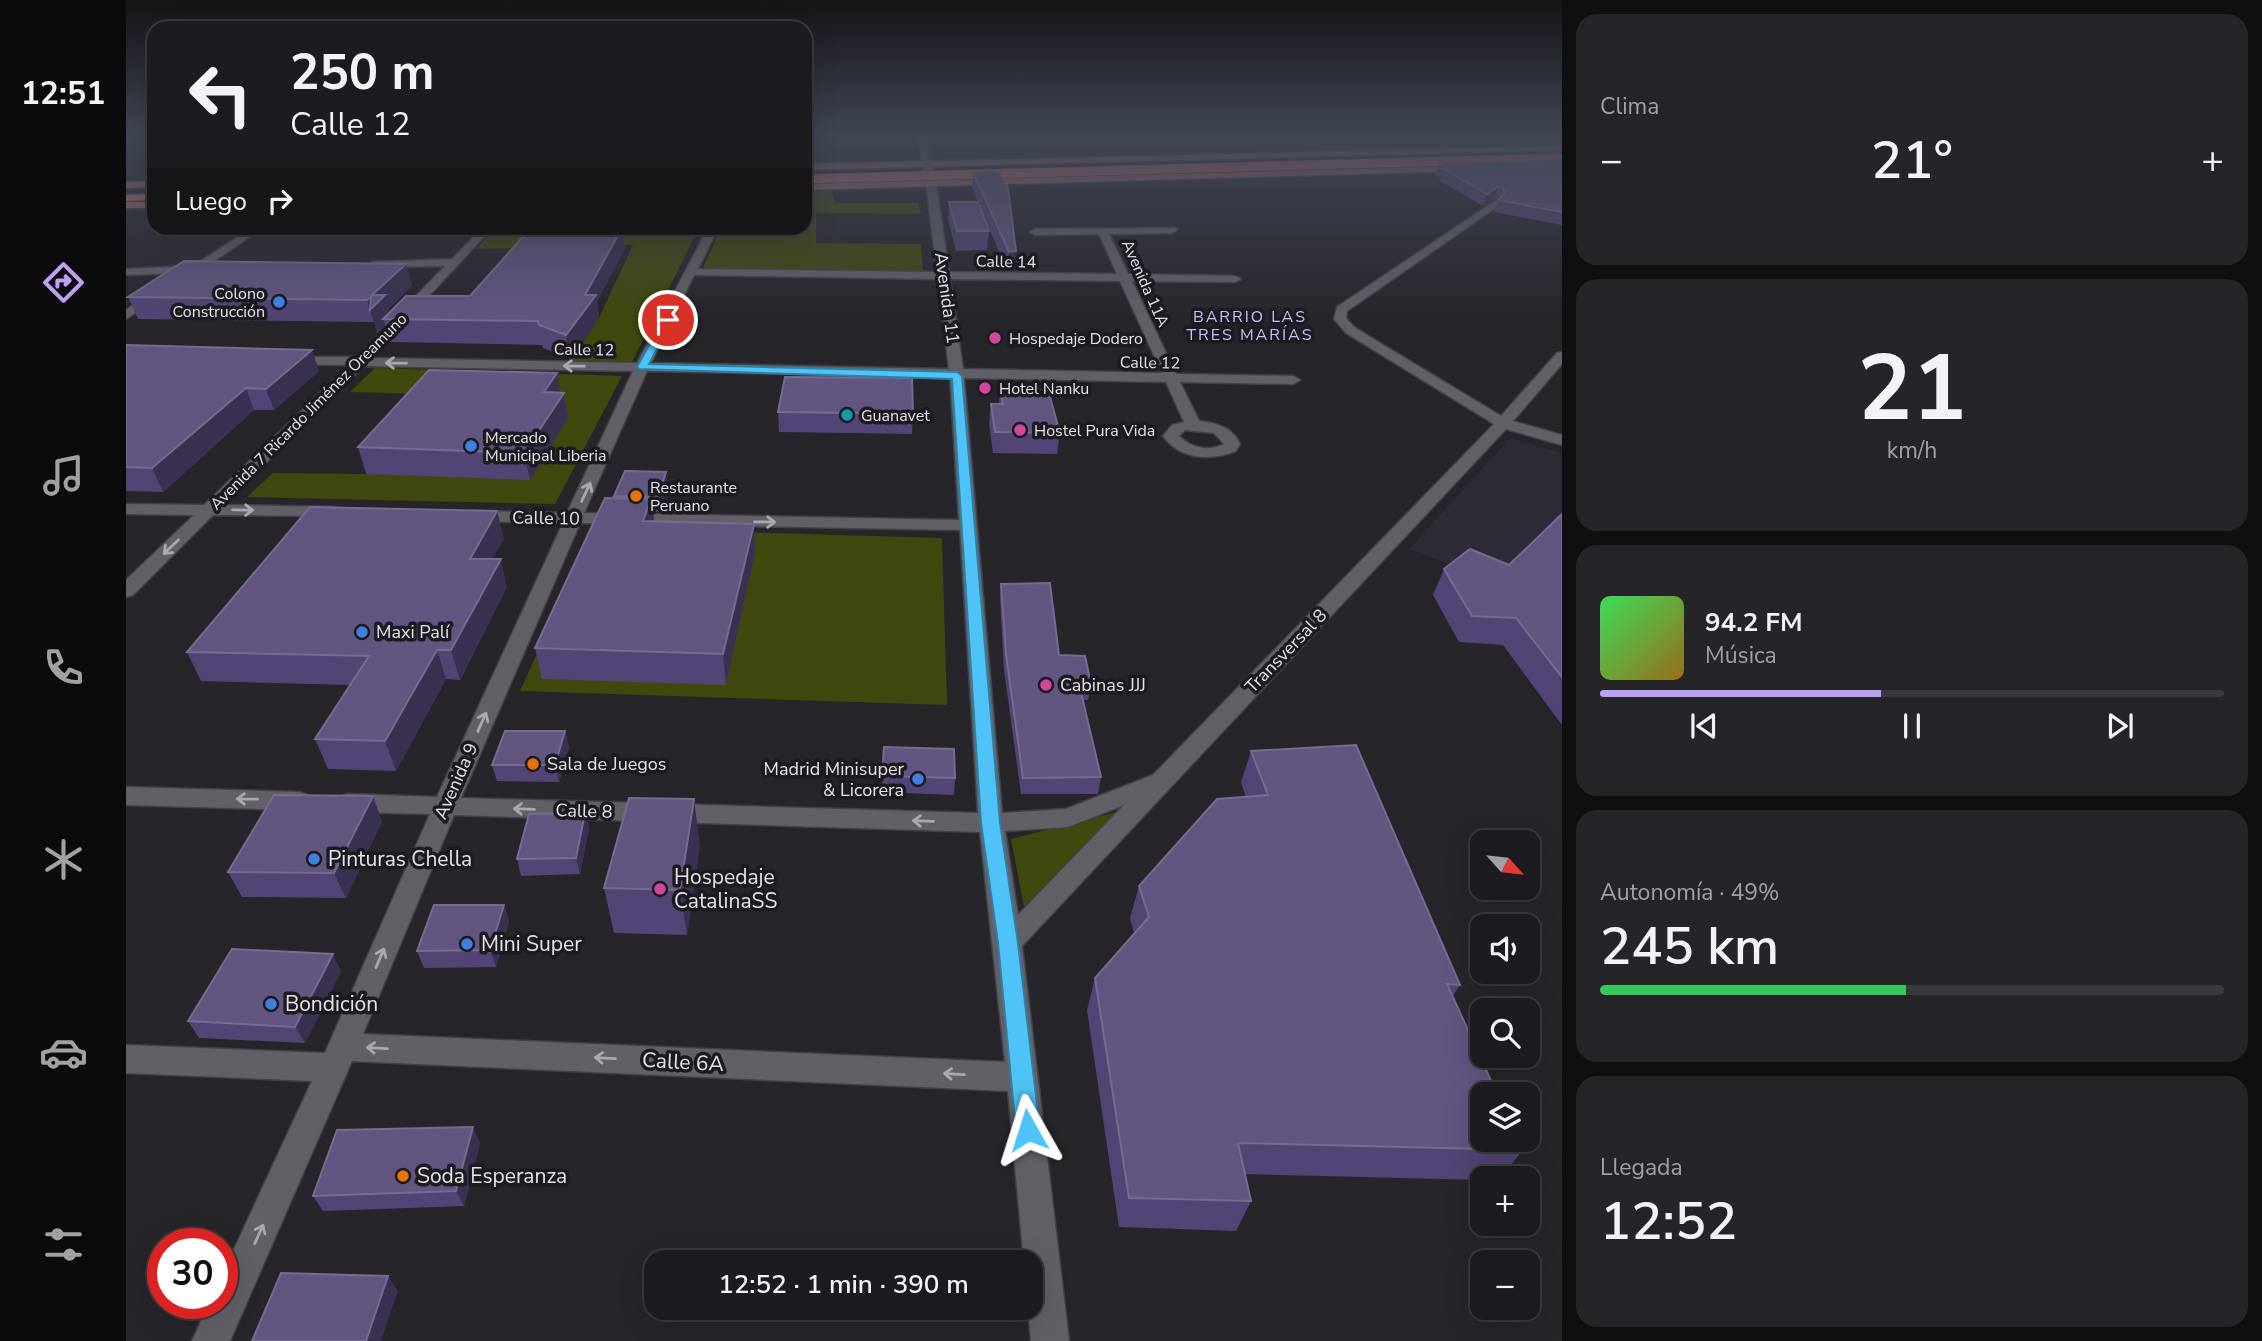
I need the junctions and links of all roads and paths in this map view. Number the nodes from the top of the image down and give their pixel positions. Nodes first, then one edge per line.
1 (147, 197) edge
2 (933, 197) edge
3 (126, 198) edge
4 (1495, 204) edge
5 (126, 205) edge
6 (147, 205) edge
7 (1172, 230) dead end
8 (1035, 232) dead end
9 (1103, 232) junction
10 (248, 235) edge
11 (480, 235) edge
12 (710, 235) edge
13 (454, 262) junction
14 (362, 265) edge
15 (220, 269) edge
16 (195, 270) junction
17 (126, 271) edge
18 (693, 272) junction
19 (944, 276) junction
20 (1124, 278) junction
21 (1235, 279) dead end
22 (126, 315) edge
23 (1562, 356) edge
24 (277, 360) edge
25 (360, 362) junction
26 (642, 367) junction
27 (957, 376) junction
28 (1171, 380) junction
29 (1293, 380) dead end
30 (1503, 424) junction
31 (1193, 425) dead end
32 (1562, 440) edge
33 (126, 509) edge
34 (210, 510) junction
35 (356, 513) edge
36 (451, 515) edge
37 (573, 519) junction
38 (967, 525) junction
39 (126, 591) edge
40 (1161, 781) junction
41 (126, 796) edge
42 (444, 807) junction
43 (991, 823) junction
44 (1008, 943) junction
45 (338, 1057) junction
46 (126, 1059) edge
47 (1023, 1077) junction
48 (211, 1341) edge
49 (1050, 1341) edge

1 - 3 highway
2 - 19 street, Avenida 11
4 - 30 street
5 - 6 main road
7 - 9 street
8 - 9 street
9 - 20 street, Avenida 11A
10 - 16 street
11 - 13 street, Avenida 7 Ricardo Jiménez Oreamuno
12 - 18 street, Avenida 9
13 - 14 street
13 - 25 street, Avenida 7 Ricardo Jiménez Oreamuno
15 - 16 street
16 - 17 street
16 - 22 street
18 - 19 street, Calle 14
18 - 26 street, Avenida 9
19 - 20 street, Calle 14
19 - 27 street, Avenida 11
20 - 21 street, Calle 14
20 - 28 street, Avenida 11A
23 - 30 street, Transversal 8
24 - 25 street, Calle 12
26 -> 25 street, Calle 12
25 - 34 street, Avenida 7 Ricardo Jiménez Oreamuno
26 - 27 street, Calle 12
37 -> 26 street, Avenida 9
27 - 28 street, Calle 12
27 - 38 street, Avenida 11
28 - 29 street, Calle 12
28 - 31 street, Avenida 11A
30 - 32 street
30 - 40 street, Transversal 8
33 - 34 street
34 -> 35 street
34 -> 39 street, Avenida 7 Ricardo Jiménez Oreamuno
36 - 37 street, Calle 10
37 -> 38 street, Calle 10
42 -> 37 street, Avenida 9
38 - 43 street, Avenida 11
40 - 43 street, Calle 8
40 - 44 street, Transversal 8
42 -> 41 street, Calle 8
43 -> 42 street, Calle 8
45 -> 42 street, Avenida 9
43 - 44 street, Avenida 11
44 - 47 street, Avenida 11
45 - 46 street, Calle 6A
47 -> 45 street, Calle 6A
48 -> 45 street, Avenida 9
47 - 49 street, Avenida 11

